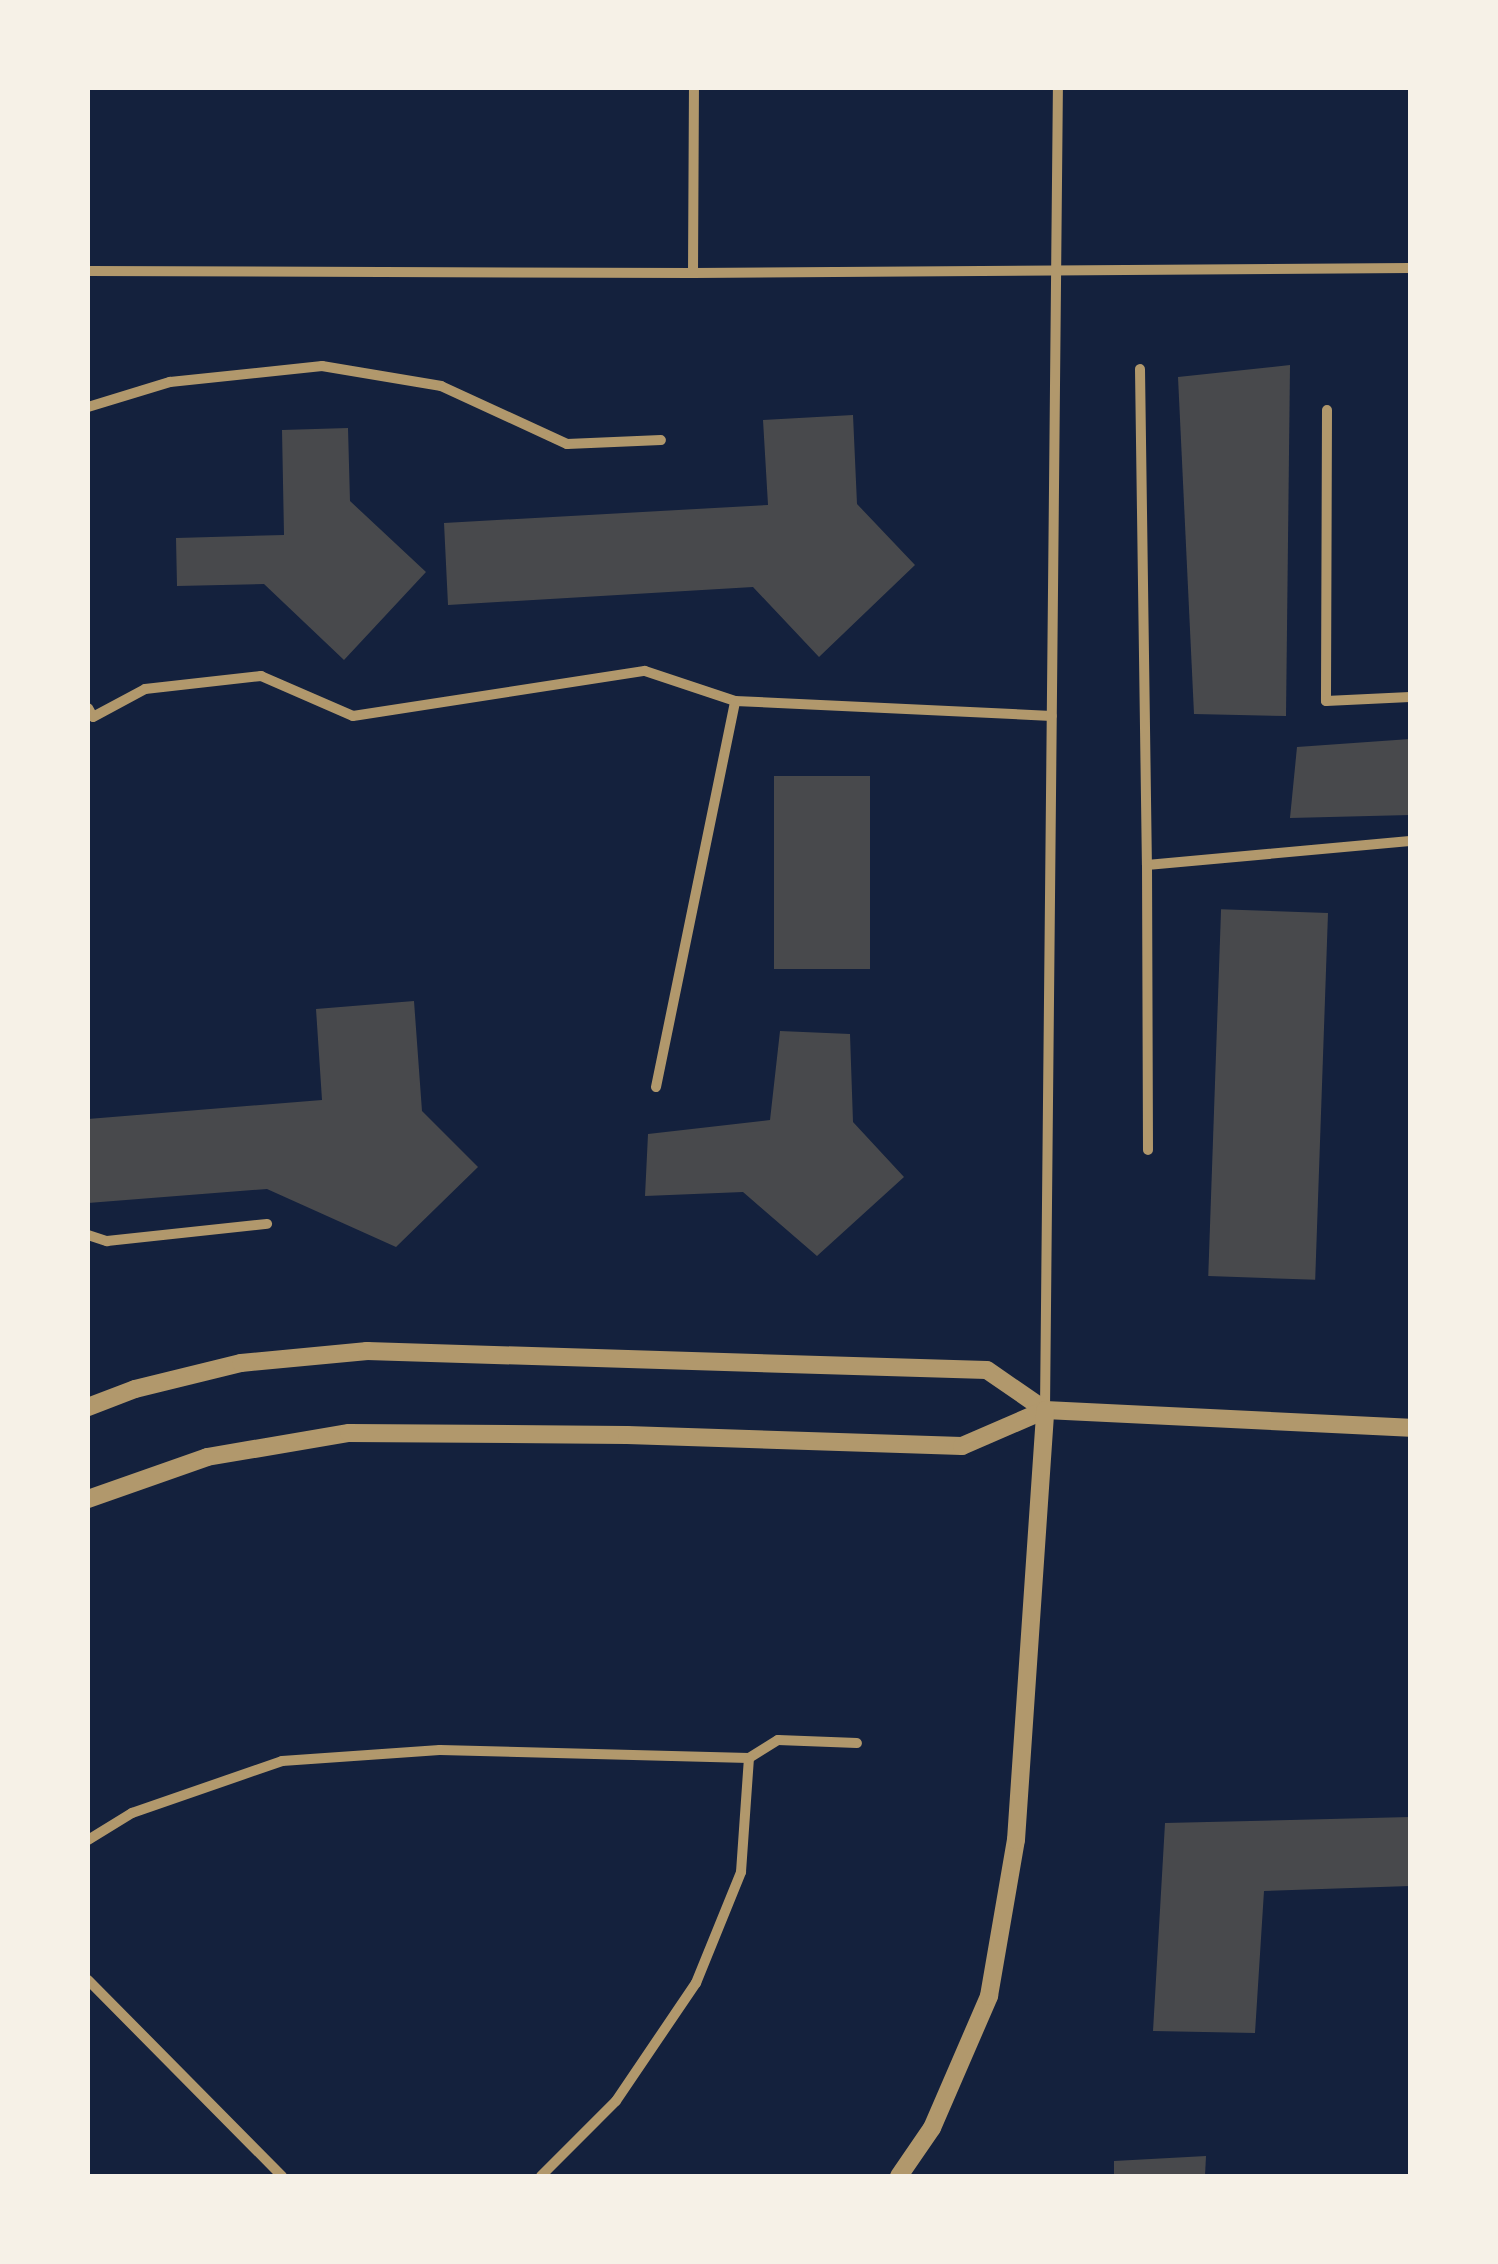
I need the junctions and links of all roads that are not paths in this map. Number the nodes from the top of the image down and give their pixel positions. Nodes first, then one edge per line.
1 (694, 88) edge
2 (1058, 88) edge
3 (1056, 268) junction
4 (1410, 268) edge
5 (88, 271) edge
6 (693, 273) junction
7 (1140, 369) dead end
8 (88, 406) edge
9 (1326, 410) dead end
10 (661, 440) dead end
11 (1410, 698) edge
12 (735, 701) junction
13 (90, 716) edge
14 (1052, 716) junction
15 (1410, 842) edge
16 (1147, 865) junction
17 (656, 1087) dead end
18 (1148, 1150) dead end
19 (267, 1224) dead end
20 (88, 1235) edge
21 (88, 1407) edge
22 (1045, 1410) junction
23 (1410, 1428) edge
24 (88, 1499) edge
25 (857, 1743) dead end
26 (749, 1758) junction
27 (88, 1840) edge
28 (88, 1980) edge
29 (282, 2176) edge
30 (541, 2176) edge
31 (899, 2176) edge

1 - 6 street
2 - 3 street
3 - 4 street
3 - 6 street
3 - 14 street
5 - 6 street
7 - 16 street
8 - 10 street
9 - 11 street
12 - 13 street
12 - 14 street
12 - 17 street
14 - 22 street
15 - 16 street
16 - 18 street
19 - 20 street
21 - 22 street
22 - 23 street
22 - 24 street
22 - 31 street
25 - 26 street
26 - 27 street
26 - 30 street
28 - 29 street

